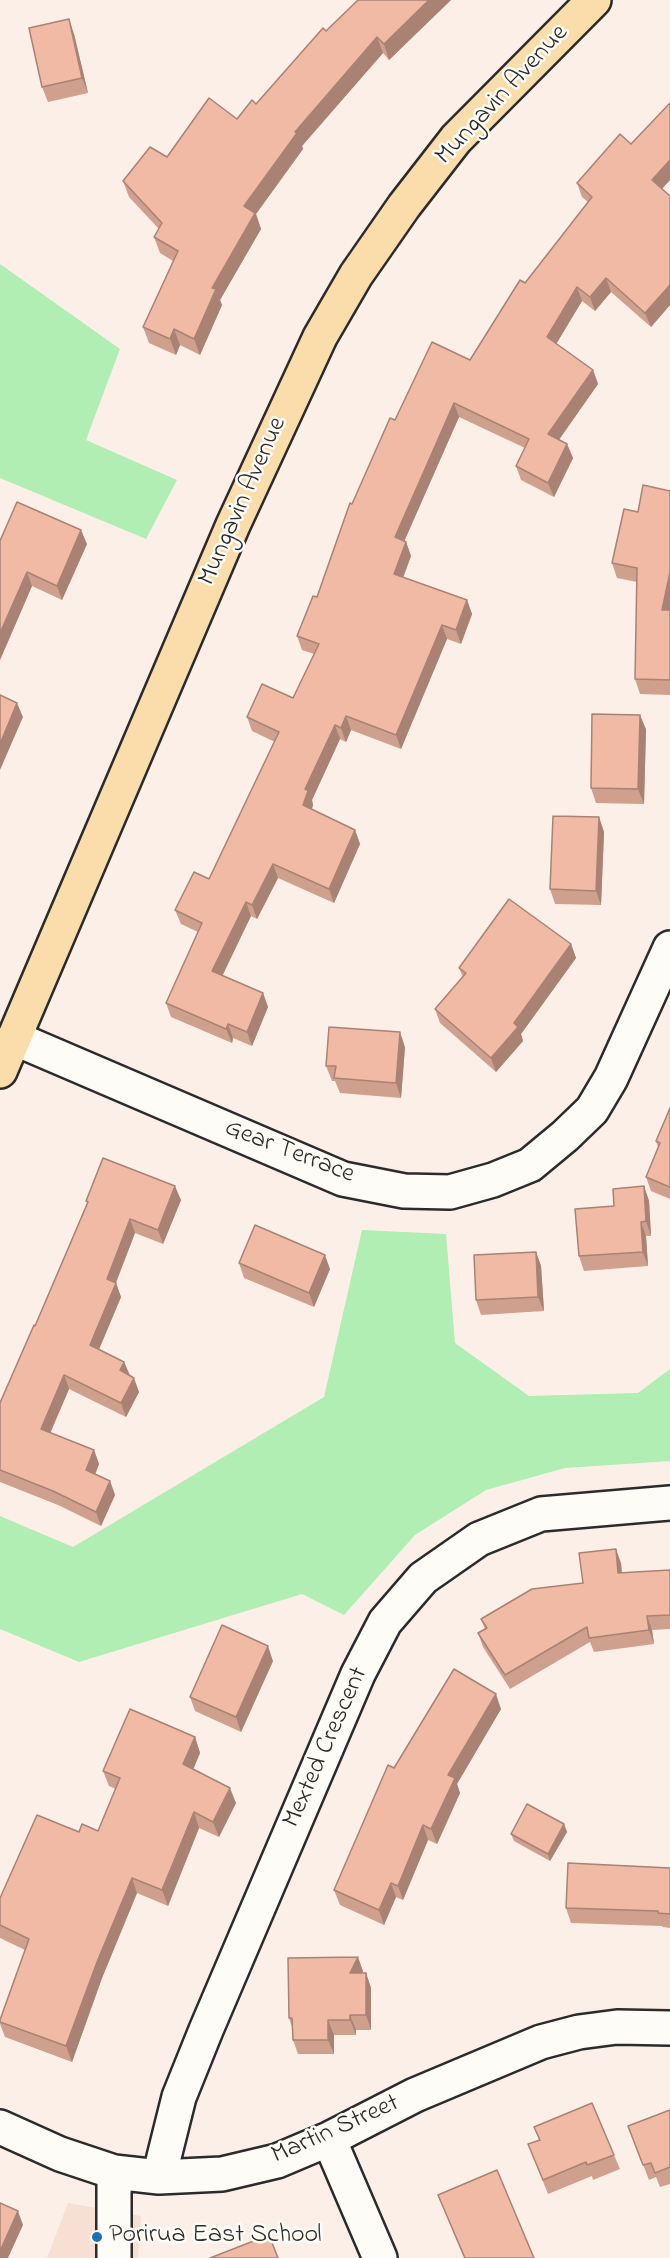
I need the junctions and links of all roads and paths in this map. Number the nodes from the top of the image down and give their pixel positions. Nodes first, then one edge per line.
1 (594, 0) edge
2 (670, 948) edge
3 (14, 1038) junction
4 (0, 1071) edge
5 (670, 1503) edge
6 (670, 2028) edge
7 (0, 2127) edge
8 (329, 2139) junction
9 (114, 2172) junction
10 (159, 2177) junction
11 (114, 2258) edge
12 (380, 2258) edge

1 - 3 main road, Mungavin Avenue
2 - 3 street, Gear Terrace
3 - 4 main road, Mungavin Avenue
5 - 10 street, Mexted Crescent
6 - 8 street, Martin Street
7 - 9 street, Martin Street
8 - 10 street, Martin Street
8 - 12 street
9 - 10 street, Martin Street
9 - 11 street

